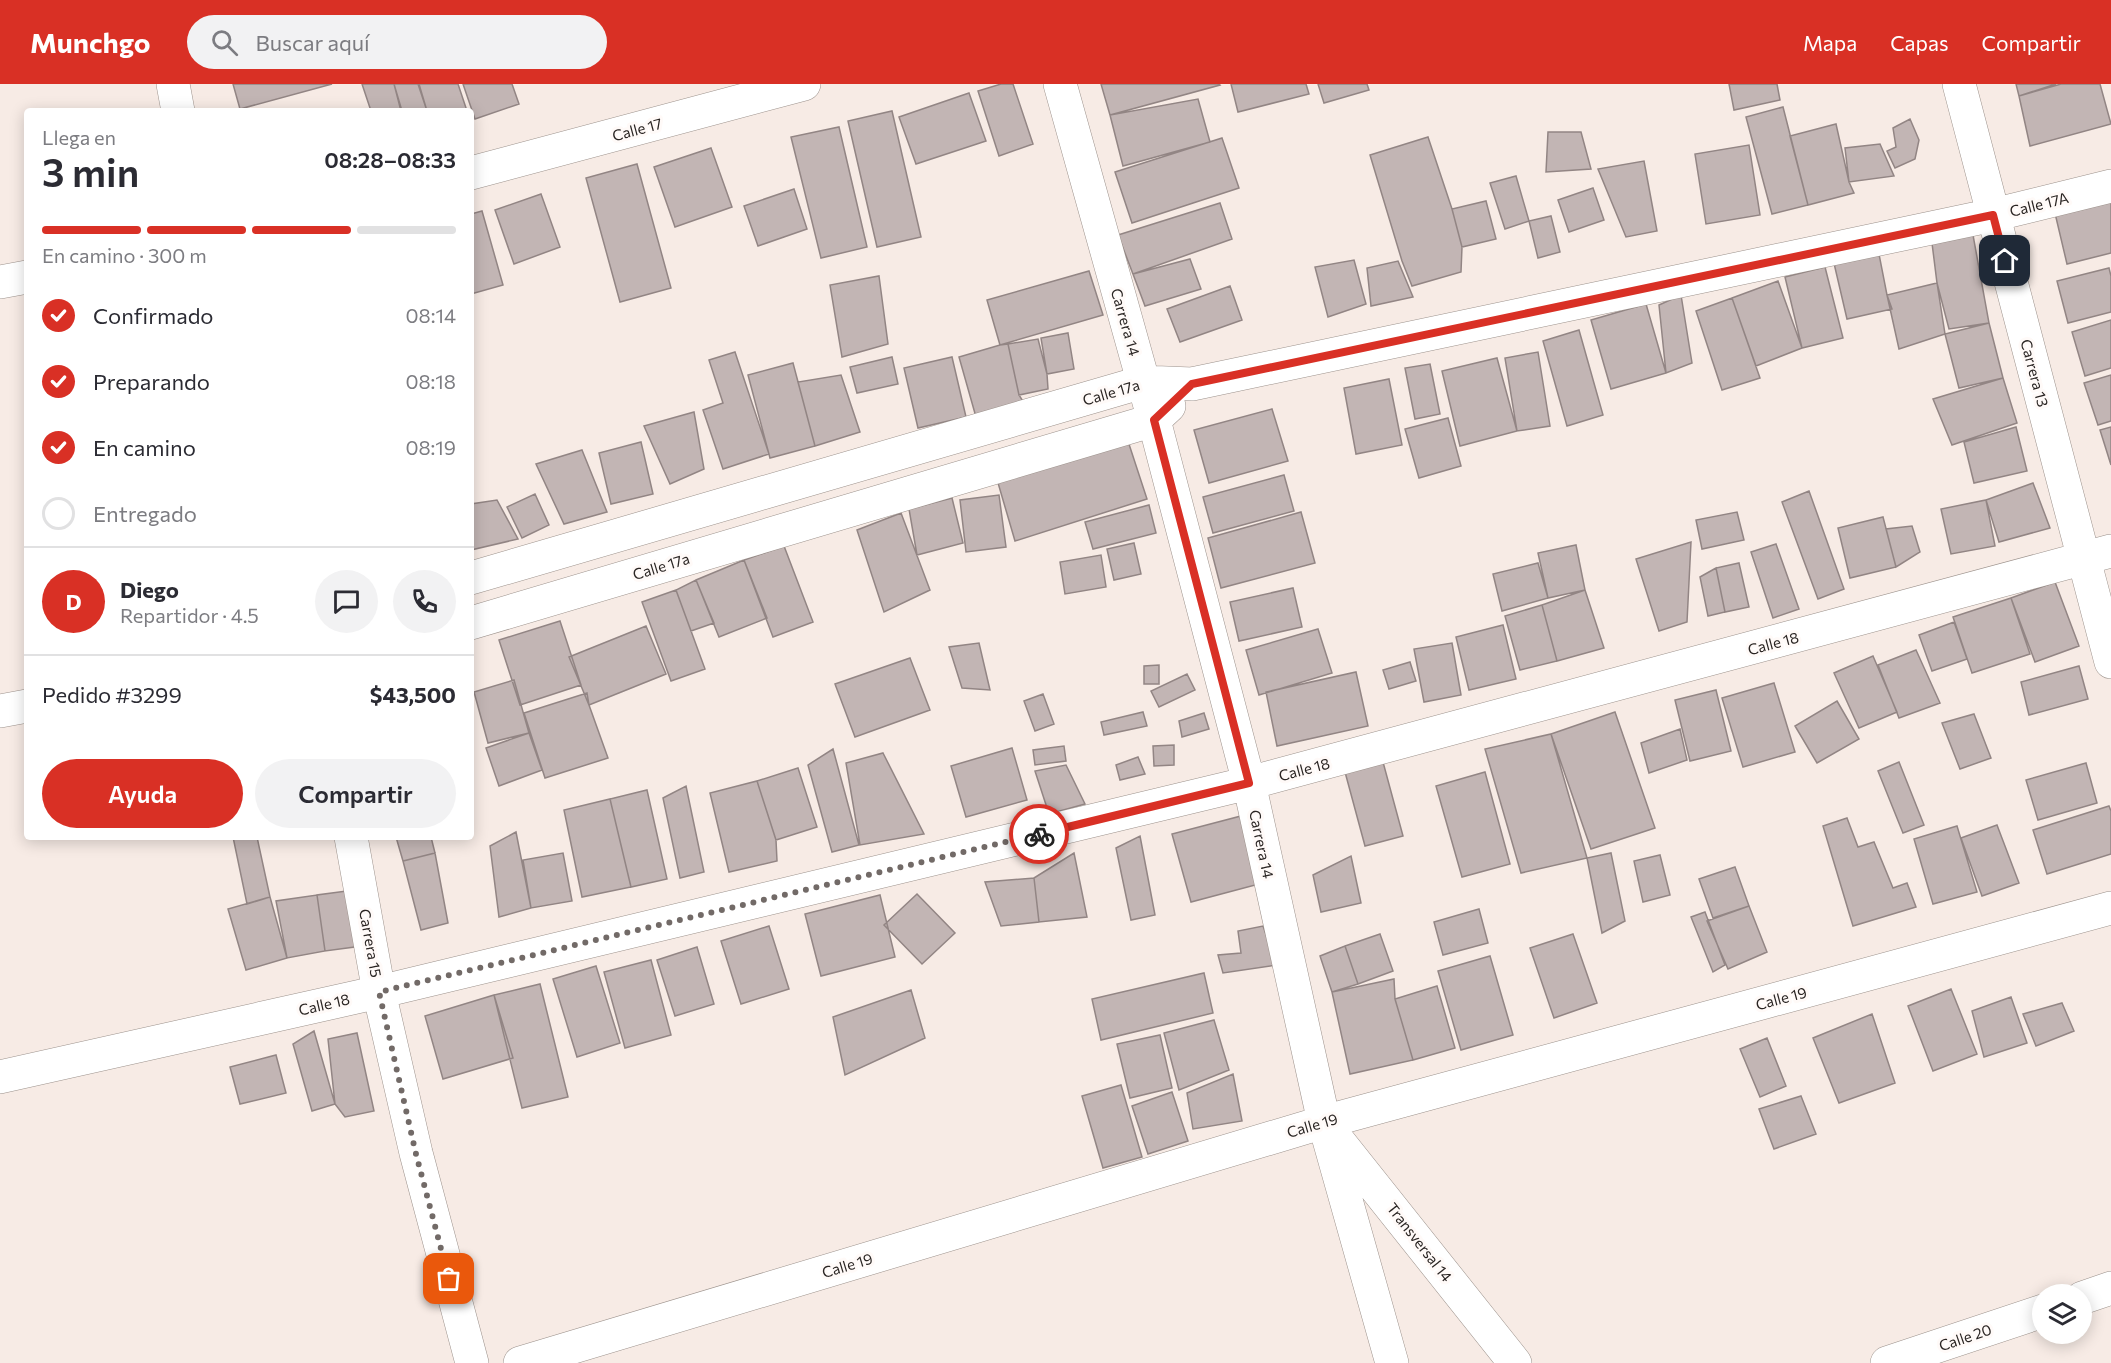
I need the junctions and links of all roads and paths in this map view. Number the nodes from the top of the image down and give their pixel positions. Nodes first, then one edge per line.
1 (173, 84) edge
2 (804, 84) edge
3 (1060, 84) edge
4 (1959, 84) edge
5 (177, 108) edge
6 (474, 172) edge
7 (2111, 186) edge
8 (1993, 215) junction
9 (24, 278) edge
10 (0, 282) edge
11 (1143, 382) junction
12 (1192, 384) junction
13 (1154, 420) junction
14 (2097, 555) edge
15 (474, 577) edge
16 (474, 622) edge
17 (2111, 662) edge
18 (24, 706) edge
19 (0, 711) edge
20 (1249, 783) junction
21 (352, 840) edge
22 (2111, 908) edge
23 (379, 992) junction
24 (0, 1077) edge
25 (1324, 1122) junction
26 (2111, 1288) edge
27 (2092, 1295) edge
28 (2032, 1315) edge
29 (472, 1363) edge
30 (520, 1363) edge
31 (1392, 1363) edge
32 (1515, 1363) edge
33 (1887, 1363) edge

1 - 5 street
2 - 6 street, Calle 17
3 - 11 street, Carrera 14
4 - 8 street, Carrera 13
7 - 8 street, Calle 17A
8 - 12 street, Calle 17A
8 - 14 street, Carrera 13
9 - 10 street
11 - 12 street, Calle 17a
11 - 13 street, Carrera 14
11 - 15 street, Calle 17a
12 - 13 street, Calle 17a
13 - 16 street, Calle 17a
13 - 20 street, Carrera 14
14 - 17 street, Carrera 13
14 - 20 street, Calle 18
18 - 19 street
20 - 23 street, Calle 18
20 - 25 street, Carrera 14
21 - 23 street, Carrera 15
22 - 25 street, Calle 19
23 - 24 street, Calle 18
23 - 29 street, Carrera 15
25 - 30 street, Calle 19
25 - 31 street, Carrera 14
25 - 32 street, Transversal 14
26 - 27 street
28 - 33 street, Calle 20

